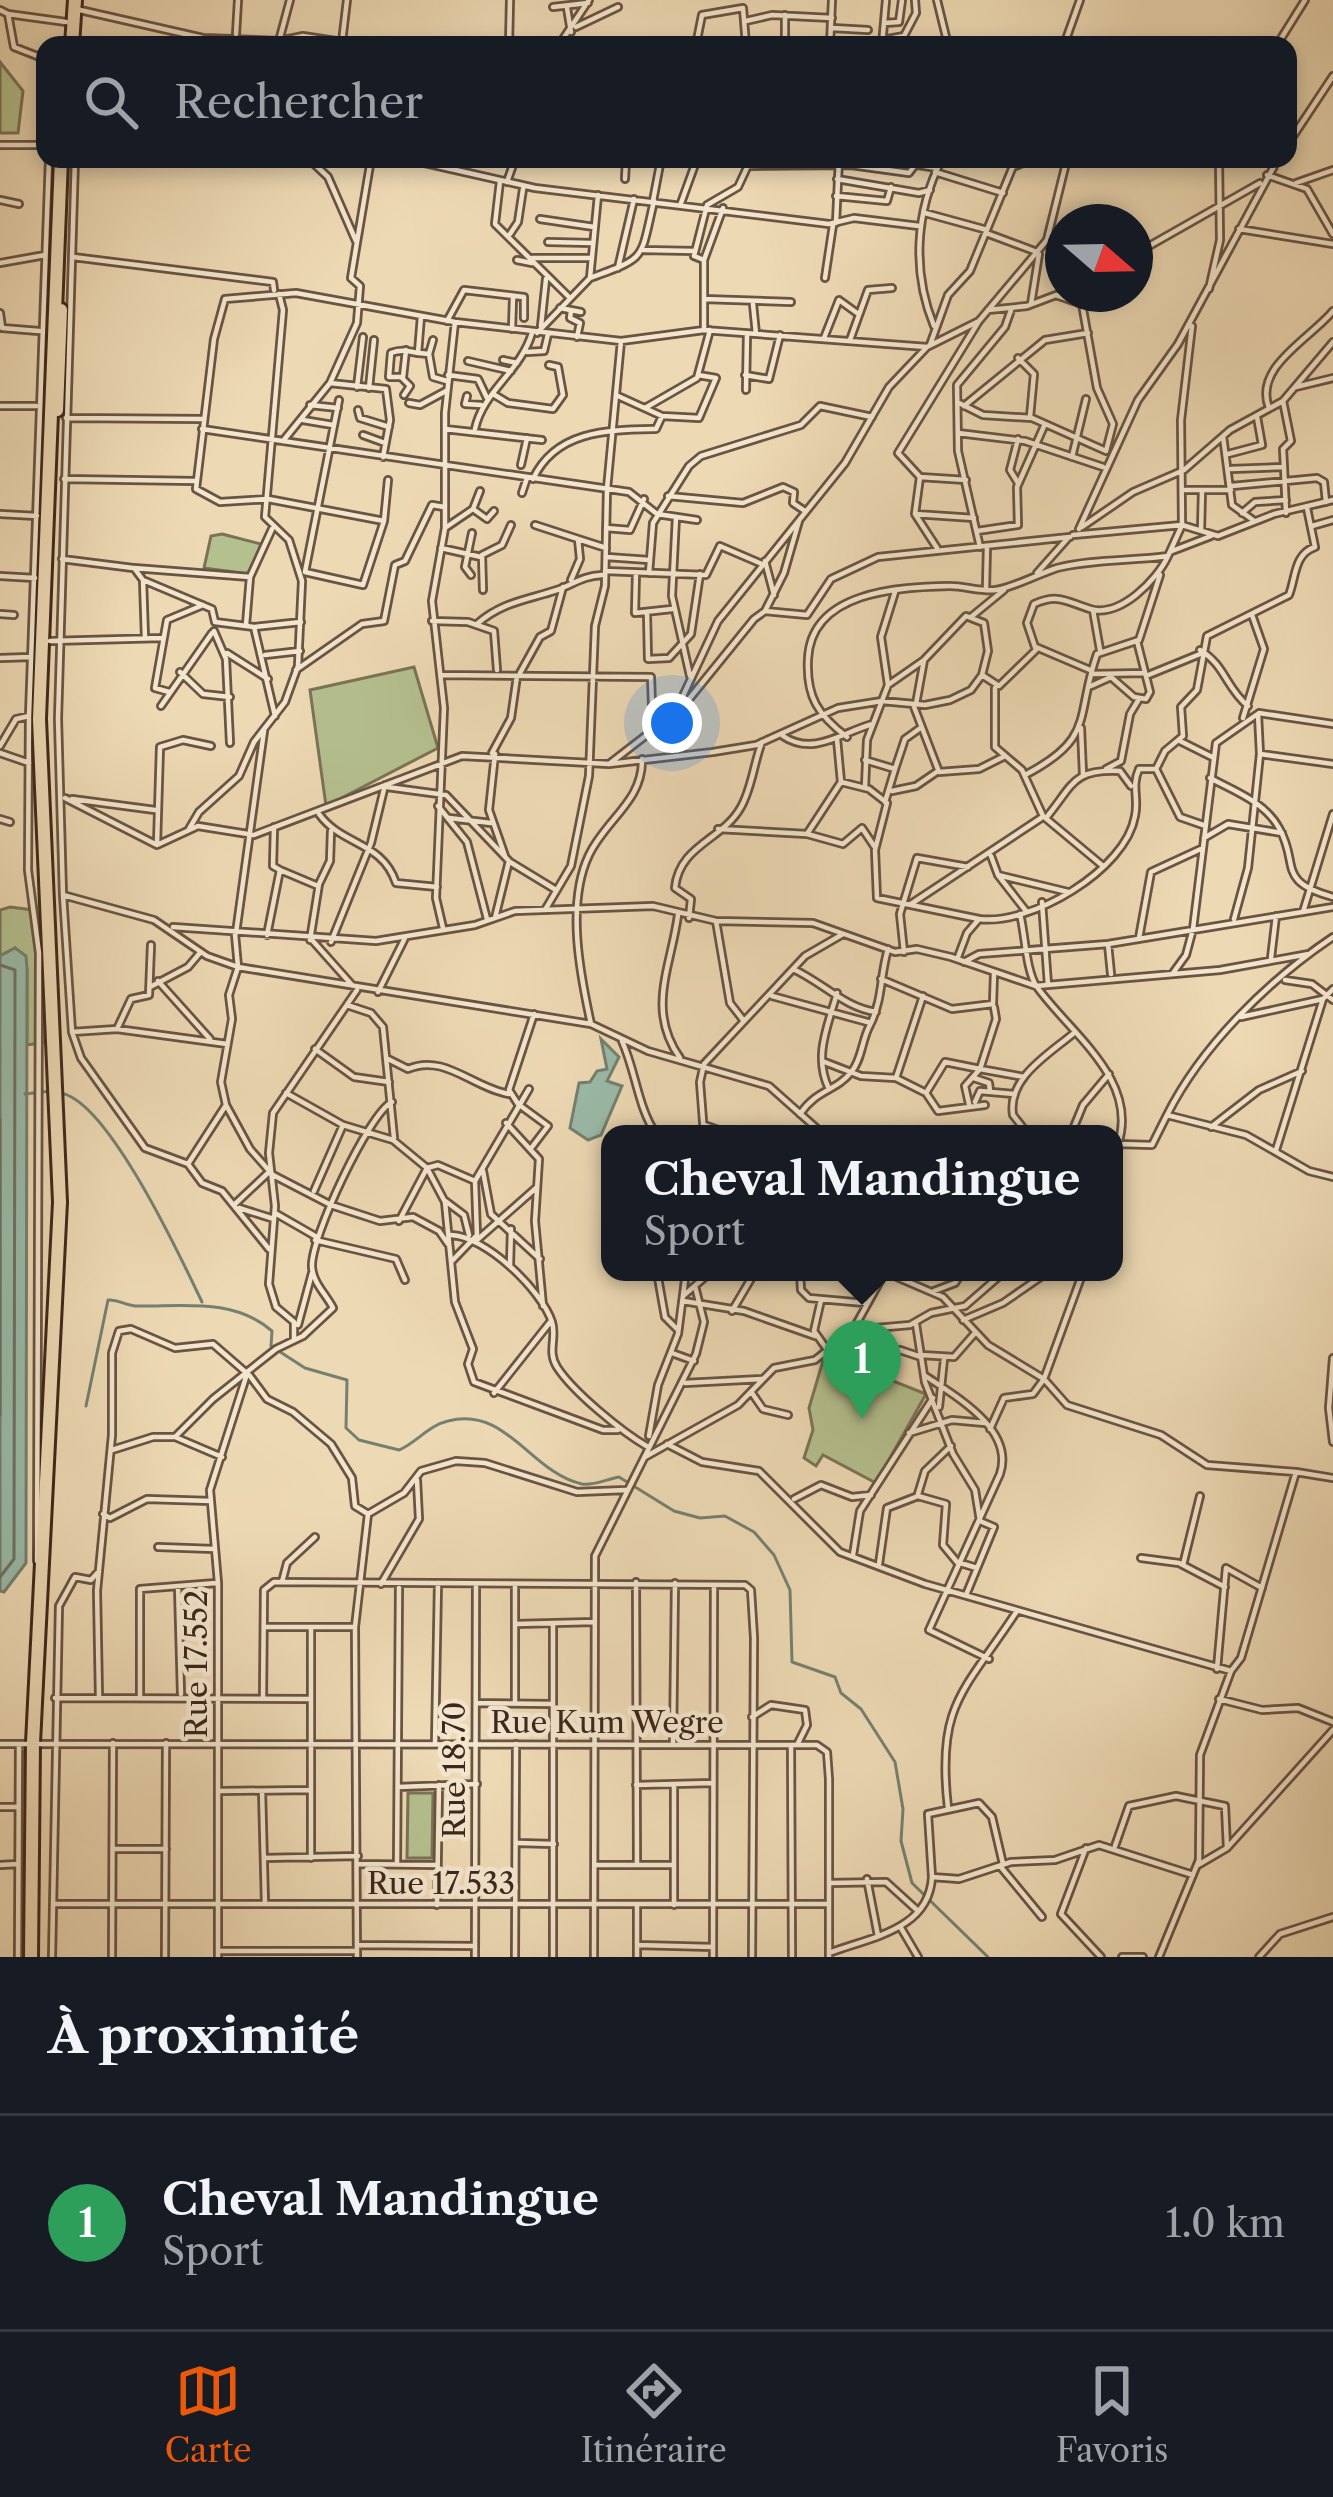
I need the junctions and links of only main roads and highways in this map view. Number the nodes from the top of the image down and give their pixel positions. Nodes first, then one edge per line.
1 (72, 3) edge
2 (68, 36) edge
3 (70, 36) edge
4 (68, 168) edge
5 (68, 168) edge
6 (41, 719) junction
7 (35, 1957) edge

1 - 2 highway
1 - 3 highway
4 - 6 highway
5 - 6 highway
6 - 7 highway

